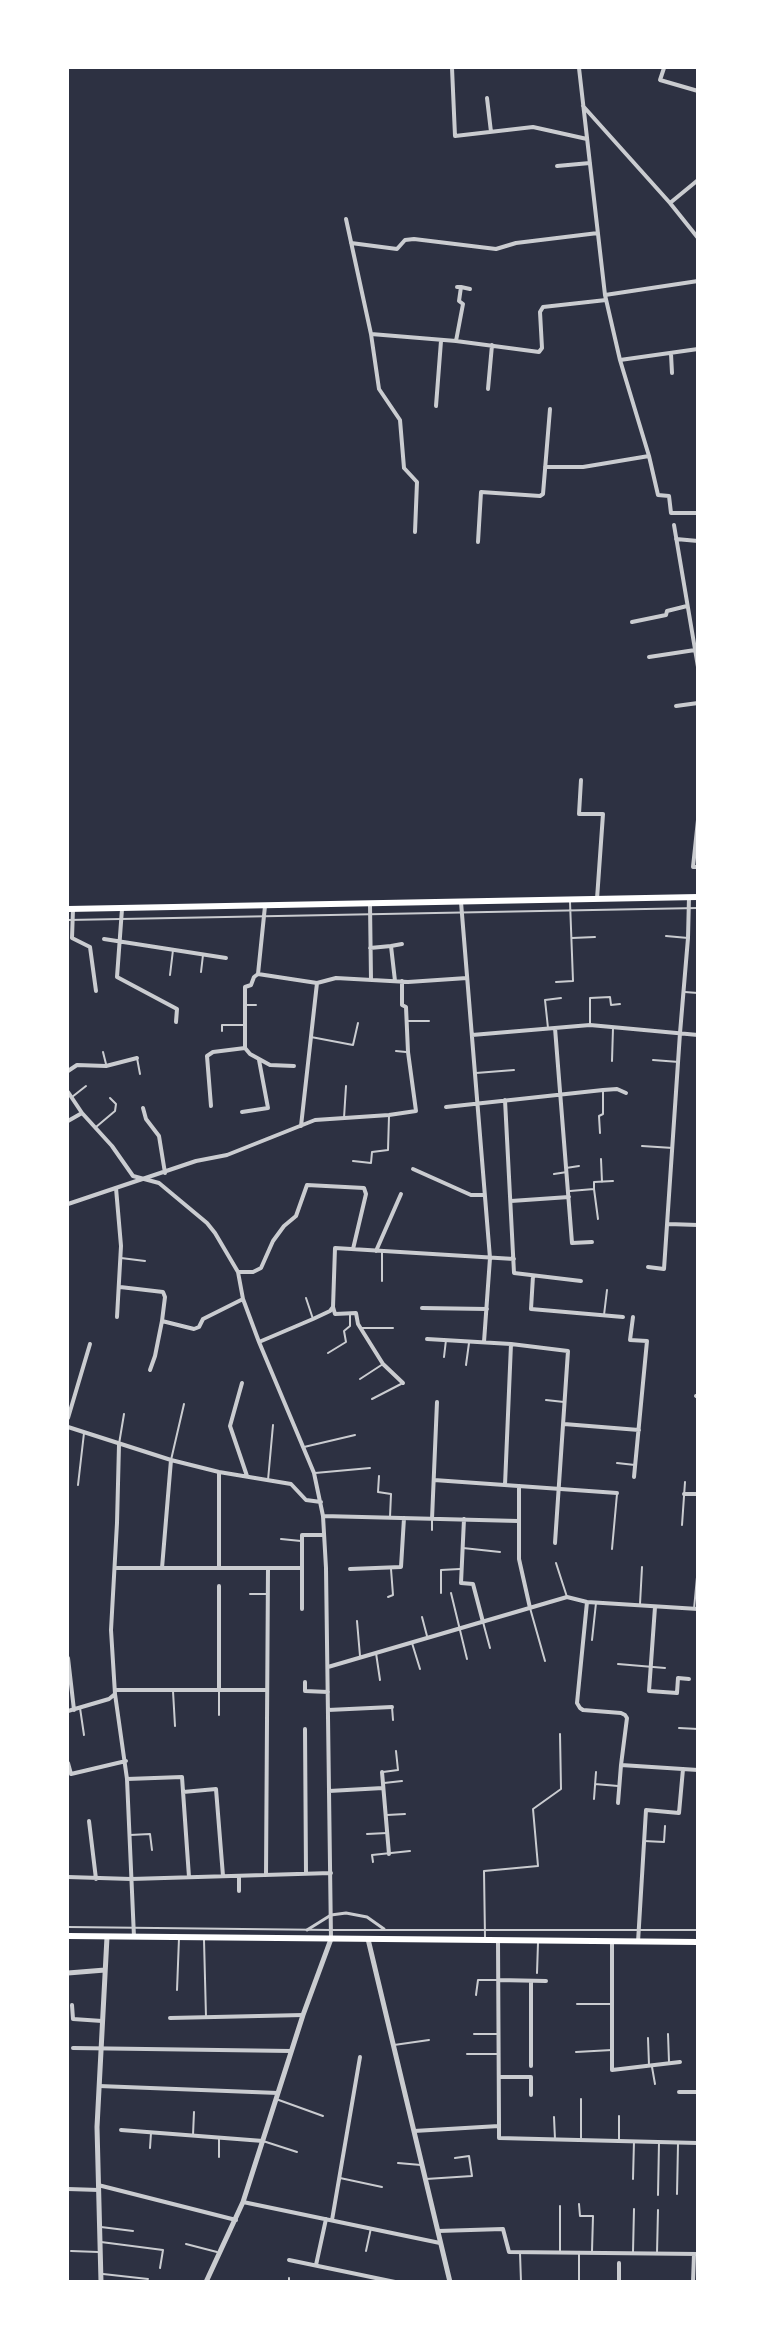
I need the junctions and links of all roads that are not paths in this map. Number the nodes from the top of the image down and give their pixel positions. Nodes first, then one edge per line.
1 (452, 68) edge
2 (579, 68) edge
3 (664, 68) edge
4 (698, 91) edge
5 (487, 98) dead end
6 (583, 106) junction
7 (491, 132) junction
8 (587, 139) junction
9 (590, 163) junction
10 (557, 166) dead end
11 (698, 180) edge
12 (670, 203) junction
13 (346, 219) dead end
14 (698, 229) edge
15 (598, 233) junction
16 (693, 233) junction
17 (698, 238) edge
18 (351, 243) junction
19 (698, 281) edge
20 (470, 289) dead end
21 (606, 297) junction
22 (371, 334) junction
23 (441, 341) junction
24 (456, 341) junction
25 (492, 345) junction
26 (698, 349) edge
27 (671, 354) junction
28 (620, 360) junction
29 (672, 373) dead end
30 (488, 388) dead end
31 (436, 406) dead end
32 (550, 409) dead end
33 (649, 456) junction
34 (545, 468) junction
35 (698, 513) edge
36 (674, 525) dead end
37 (415, 532) dead end
38 (676, 539) junction
39 (698, 541) edge
40 (478, 542) dead end
41 (687, 606) junction
42 (632, 622) dead end
43 (692, 633) junction
44 (698, 633) edge
45 (695, 650) junction
46 (649, 658) dead end
47 (698, 667) edge
48 (698, 703) edge
49 (676, 706) dead end
50 (581, 780) dead end
51 (698, 820) edge
52 (698, 867) edge
53 (689, 897) junction
54 (698, 897) edge
55 (597, 899) junction
56 (570, 900) junction
57 (461, 902) junction
58 (370, 904) junction
59 (265, 906) junction
60 (689, 908) junction
61 (698, 908) edge
62 (70, 909) edge
63 (122, 909) junction
64 (570, 910) junction
65 (462, 913) junction
66 (370, 914) junction
67 (264, 916) junction
68 (70, 919) edge
69 (121, 919) junction
70 (666, 936) dead end
71 (595, 937) dead end
72 (104, 938) dead end
73 (572, 938) junction
74 (688, 938) junction
75 (119, 941) junction
76 (402, 944) dead end
77 (391, 946) junction
78 (370, 948) junction
79 (173, 950) junction
80 (203, 955) junction
81 (226, 958) dead end
82 (201, 972) dead end
83 (258, 974) junction
84 (170, 975) dead end
85 (467, 978) junction
86 (371, 980) junction
87 (396, 981) junction
88 (402, 981) junction
89 (556, 982) dead end
90 (317, 983) junction
91 (96, 991) dead end
92 (684, 992) junction
93 (698, 994) edge
94 (561, 998) dead end
95 (620, 1004) dead end
96 (243, 1005) junction
97 (256, 1005) dead end
98 (407, 1021) junction
99 (429, 1021) dead end
100 (176, 1022) dead end
101 (358, 1023) dead end
102 (244, 1025) junction
103 (590, 1025) junction
104 (613, 1027) junction
105 (548, 1028) junction
106 (555, 1028) junction
107 (222, 1031) dead end
108 (680, 1033) junction
109 (472, 1035) junction
110 (698, 1035) edge
111 (311, 1037) junction
112 (245, 1048) junction
113 (396, 1051) dead end
114 (103, 1052) dead end
115 (408, 1052) junction
116 (137, 1058) joint
117 (259, 1060) junction
118 (653, 1060) dead end
119 (612, 1061) dead end
120 (678, 1062) junction
121 (106, 1066) junction
122 (294, 1066) dead end
123 (514, 1070) dead end
124 (68, 1071) edge
125 (475, 1073) junction
126 (140, 1074) dead end
127 (86, 1086) dead end
128 (346, 1086) dead end
129 (603, 1090) junction
130 (68, 1092) edge
131 (626, 1093) dead end
132 (561, 1095) junction
133 (71, 1098) junction
134 (110, 1098) dead end
135 (506, 1100) junction
136 (478, 1104) junction
137 (211, 1106) dead end
138 (446, 1107) dead end
139 (143, 1108) dead end
140 (242, 1112) dead end
141 (82, 1113) junction
142 (389, 1116) junction
143 (344, 1118) junction
144 (68, 1120) edge
145 (301, 1126) junction
146 (95, 1128) junction
147 (600, 1133) dead end
148 (642, 1146) dead end
149 (673, 1148) junction
150 (601, 1159) dead end
151 (352, 1162) dead end
152 (579, 1166) dead end
153 (413, 1169) dead end
154 (567, 1170) junction
155 (165, 1173) junction
156 (554, 1174) dead end
157 (141, 1180) junction
158 (602, 1182) junction
159 (612, 1182) dead end
160 (116, 1188) junction
161 (594, 1189) junction
162 (568, 1191) junction
163 (402, 1194) dead end
164 (485, 1195) junction
165 (569, 1197) junction
166 (511, 1201) junction
167 (68, 1204) edge
168 (598, 1219) dead end
169 (668, 1224) junction
170 (698, 1225) edge
171 (592, 1242) dead end
172 (352, 1249) junction
173 (376, 1251) junction
174 (382, 1251) junction
175 (121, 1258) junction
176 (490, 1258) junction
177 (514, 1259) junction
178 (145, 1261) dead end
179 (648, 1267) dead end
180 (238, 1272) junction
181 (533, 1276) junction
182 (581, 1280) dead end
183 (382, 1281) dead end
184 (120, 1287) junction
185 (607, 1290) dead end
186 (306, 1298) dead end
187 (243, 1299) junction
188 (333, 1307) junction
189 (422, 1308) dead end
190 (487, 1309) junction
191 (350, 1312) junction
192 (604, 1315) junction
193 (117, 1317) dead end
194 (623, 1317) dead end
195 (633, 1317) dead end
196 (313, 1319) junction
197 (162, 1321) junction
198 (361, 1328) junction
199 (393, 1328) dead end
200 (427, 1339) dead end
201 (446, 1340) junction
202 (259, 1342) junction
203 (469, 1342) junction
204 (484, 1342) junction
205 (90, 1344) dead end
206 (512, 1344) junction
207 (328, 1353) dead end
208 (444, 1357) dead end
209 (383, 1364) junction
210 (466, 1365) dead end
211 (150, 1370) dead end
212 (360, 1379) dead end
213 (242, 1383) dead end
214 (403, 1383) joint
215 (372, 1399) dead end
216 (546, 1400) dead end
217 (437, 1402) dead end
218 (566, 1402) junction
219 (184, 1404) dead end
220 (124, 1414) dead end
221 (68, 1418) edge
222 (273, 1424) dead end
223 (564, 1424) junction
224 (68, 1427) edge
225 (638, 1430) junction
226 (84, 1433) junction
227 (355, 1435) dead end
228 (119, 1445) junction
229 (303, 1447) junction
230 (171, 1460) junction
231 (617, 1463) dead end
232 (635, 1465) junction
233 (370, 1468) dead end
234 (219, 1472) junction
235 (314, 1473) junction
236 (247, 1476) junction
237 (379, 1476) dead end
238 (634, 1477) dead end
239 (268, 1480) junction
240 (434, 1480) junction
241 (685, 1482) dead end
242 (78, 1485) dead end
243 (505, 1485) junction
244 (519, 1486) junction
245 (560, 1489) junction
246 (617, 1493) joint
247 (684, 1494) junction
248 (698, 1494) edge
249 (321, 1502) junction
250 (323, 1516) junction
251 (390, 1518) junction
252 (404, 1518) junction
253 (432, 1519) junction
254 (464, 1520) junction
255 (518, 1521) junction
256 (682, 1525) dead end
257 (432, 1530) dead end
258 (324, 1535) junction
259 (281, 1539) dead end
260 (301, 1541) junction
261 (555, 1544) dead end
262 (463, 1548) junction
263 (612, 1548) dead end
264 (500, 1552) dead end
265 (556, 1563) dead end
266 (642, 1567) dead end
267 (116, 1568) junction
268 (162, 1568) junction
269 (219, 1568) junction
270 (268, 1568) junction
271 (301, 1568) junction
272 (350, 1569) dead end
273 (391, 1569) junction
274 (461, 1569) junction
275 (696, 1577) edge
276 (219, 1586) dead end
277 (441, 1593) dead end
278 (451, 1593) dead end
279 (250, 1594) dead end
280 (268, 1594) junction
281 (388, 1597) dead end
282 (567, 1597) junction
283 (587, 1602) junction
284 (596, 1603) junction
285 (640, 1606) junction
286 (656, 1607) junction
287 (530, 1608) junction
288 (302, 1609) dead end
289 (696, 1609) edge
290 (422, 1617) dead end
291 (357, 1621) dead end
292 (483, 1622) junction
293 (459, 1629) junction
294 (427, 1638) junction
295 (592, 1640) dead end
296 (412, 1643) junction
297 (490, 1648) dead end
298 (376, 1653) junction
299 (68, 1658) edge
300 (360, 1658) junction
301 (467, 1659) dead end
302 (545, 1661) dead end
303 (618, 1664) dead end
304 (328, 1667) junction
305 (651, 1667) junction
306 (420, 1668) dead end
307 (665, 1668) dead end
308 (689, 1679) dead end
309 (380, 1680) dead end
310 (305, 1682) dead end
311 (173, 1690) junction
312 (219, 1690) junction
313 (267, 1690) junction
314 (115, 1692) junction
315 (328, 1692) junction
316 (392, 1707) joint
317 (80, 1708) junction
318 (74, 1710) junction
319 (328, 1710) junction
320 (68, 1711) edge
321 (219, 1715) dead end
322 (393, 1720) dead end
323 (175, 1726) dead end
324 (679, 1728) dead end
325 (305, 1729) dead end
326 (698, 1729) edge
327 (84, 1734) dead end
328 (560, 1734) dead end
329 (396, 1751) dead end
330 (126, 1762) junction
331 (68, 1763) edge
332 (622, 1765) junction
333 (683, 1769) junction
334 (698, 1770) edge
335 (382, 1772) joint
336 (596, 1772) dead end
337 (128, 1779) junction
338 (402, 1781) dead end
339 (383, 1783) junction
340 (595, 1784) junction
341 (620, 1786) junction
342 (383, 1788) junction
343 (329, 1791) junction
344 (183, 1792) junction
345 (594, 1799) dead end
346 (618, 1803) dead end
347 (405, 1814) dead end
348 (385, 1815) junction
349 (90, 1821) dead end
350 (665, 1826) dead end
351 (387, 1833) junction
352 (367, 1834) dead end
353 (129, 1836) junction
354 (643, 1840) junction
355 (152, 1850) dead end
356 (410, 1852) dead end
357 (389, 1854) junction
358 (373, 1862) dead end
359 (306, 1873) junction
360 (330, 1873) junction
361 (266, 1875) junction
362 (223, 1876) junction
363 (239, 1876) junction
364 (68, 1877) edge
365 (189, 1877) junction
366 (96, 1879) junction
367 (131, 1879) junction
368 (239, 1891) dead end
369 (331, 1915) junction
370 (68, 1927) edge
371 (133, 1928) junction
372 (485, 1928) junction
373 (384, 1929) junction
374 (307, 1930) junction
375 (331, 1930) junction
376 (639, 1930) junction
377 (698, 1930) edge
378 (68, 1936) edge
379 (107, 1937) junction
380 (134, 1937) junction
381 (179, 1937) junction
382 (204, 1938) junction
383 (331, 1939) junction
384 (368, 1939) junction
385 (485, 1940) junction
386 (498, 1940) junction
387 (538, 1941) junction
388 (612, 1941) junction
389 (638, 1942) junction
390 (698, 1942) edge
391 (105, 1970) junction
392 (68, 1972) edge
393 (537, 1973) dead end
394 (498, 1980) junction
395 (531, 1981) junction
396 (546, 1981) dead end
397 (176, 1990) dead end
398 (476, 1996) dead end
399 (577, 2004) dead end
400 (612, 2004) junction
401 (72, 2005) dead end
402 (303, 2015) junction
403 (206, 2017) junction
404 (170, 2018) dead end
405 (102, 2021) junction
406 (474, 2034) dead end
407 (498, 2034) junction
408 (668, 2034) dead end
409 (648, 2038) dead end
410 (429, 2040) dead end
411 (394, 2045) junction
412 (73, 2048) dead end
413 (101, 2048) junction
414 (612, 2050) junction
415 (291, 2051) junction
416 (576, 2052) dead end
417 (467, 2054) dead end
418 (498, 2054) junction
419 (360, 2057) dead end
420 (680, 2062) dead end
421 (669, 2063) junction
422 (651, 2065) junction
423 (531, 2066) dead end
424 (499, 2077) junction
425 (655, 2084) dead end
426 (99, 2086) junction
427 (679, 2092) dead end
428 (698, 2092) edge
429 (531, 2095) dead end
430 (277, 2096) junction
431 (581, 2099) dead end
432 (194, 2112) dead end
433 (323, 2116) dead end
434 (619, 2116) dead end
435 (554, 2117) dead end
436 (499, 2126) junction
437 (121, 2130) dead end
438 (414, 2131) junction
439 (151, 2132) junction
440 (193, 2136) junction
441 (219, 2137) junction
442 (555, 2140) junction
443 (581, 2140) junction
444 (263, 2141) junction
445 (619, 2141) junction
446 (634, 2142) junction
447 (659, 2142) junction
448 (678, 2143) junction
449 (698, 2143) edge
450 (150, 2148) dead end
451 (297, 2152) dead end
452 (219, 2157) dead end
453 (455, 2158) dead end
454 (398, 2163) dead end
455 (422, 2166) junction
456 (339, 2178) junction
457 (425, 2179) junction
458 (633, 2179) dead end
459 (99, 2187) junction
460 (382, 2187) dead end
461 (68, 2189) edge
462 (658, 2194) dead end
463 (677, 2194) dead end
464 (243, 2202) junction
465 (579, 2204) dead end
466 (560, 2206) dead end
467 (634, 2209) dead end
468 (658, 2210) dead end
469 (326, 2219) junction
470 (236, 2220) junction
471 (332, 2220) junction
472 (100, 2227) junction
473 (371, 2228) junction
474 (133, 2231) dead end
475 (438, 2231) junction
476 (100, 2242) junction
477 (440, 2243) junction
478 (186, 2244) dead end
479 (71, 2250) dead end
480 (366, 2251) dead end
481 (100, 2252) junction
482 (520, 2252) junction
483 (220, 2253) junction
484 (560, 2253) junction
485 (580, 2253) junction
486 (592, 2253) junction
487 (633, 2254) junction
488 (657, 2254) junction
489 (696, 2254) edge
490 (289, 2260) dead end
491 (620, 2263) dead end
492 (316, 2265) junction
493 (160, 2268) dead end
494 (101, 2274) junction
495 (290, 2278) dead end
496 (148, 2279) dead end
497 (101, 2282) edge
498 (206, 2282) edge
499 (289, 2282) edge
500 (395, 2282) edge
501 (450, 2282) edge
502 (521, 2282) edge
503 (579, 2282) edge
504 (619, 2282) edge
505 (693, 2282) edge

1 - 7 street
2 - 6 street
3 - 4 street
5 - 7 street
6 - 8 street
6 - 12 street
7 - 8 street
8 - 9 street
9 - 10 street
9 - 15 street
11 - 12 street
12 - 16 street
13 - 18 street
14 - 16 street
15 - 18 street
15 - 21 street
16 - 17 street
18 - 22 street
19 - 21 street
20 - 24 street
21 - 25 street
21 - 28 street
22 - 23 street
22 - 37 street
23 - 24 street
23 - 31 street
24 - 25 street
25 - 30 street
26 - 27 street
27 - 28 street
27 - 29 street
28 - 33 street
32 - 34 street
33 - 34 street
33 - 35 street
34 - 40 street
36 - 38 street
38 - 39 street
38 - 41 street
41 - 42 street
41 - 43 street
43 - 44 street
43 - 45 street
45 - 46 street
45 - 47 street
48 - 49 street
50 - 55 street
51 - 52 street
53 - 54 main road
53 - 55 main road
53 - 60 street
55 - 56 main road
56 - 57 main road
56 - 64 lane
57 - 58 main road
57 - 65 street
58 - 59 main road
58 - 66 street
59 - 63 main road
59 - 67 street
60 - 61 lane
60 - 64 lane
60 - 74 street
62 - 63 main road
62 - 68 street
63 - 69 street
64 - 65 lane
64 - 73 lane
65 - 66 lane
65 - 85 street
66 - 67 lane
66 - 78 street
67 - 69 lane
67 - 83 street
68 - 69 lane
68 - 91 street
69 - 75 street
70 - 74 lane
71 - 73 lane
72 - 75 street
73 - 89 lane
74 - 92 street
75 - 79 street
75 - 100 street
76 - 77 street
77 - 78 street
77 - 87 street
78 - 86 street
79 - 80 street
79 - 84 lane
80 - 81 street
80 - 82 lane
83 - 90 street
83 - 96 street
85 - 88 street
85 - 109 street
86 - 87 street
86 - 90 street
87 - 88 street
88 - 98 street
90 - 111 street
92 - 93 lane
92 - 108 street
94 - 105 lane
95 - 103 lane
96 - 97 lane
96 - 102 street
98 - 99 lane
98 - 115 street
101 - 111 lane
102 - 107 lane
102 - 112 street
103 - 104 street
103 - 106 street
104 - 108 street
104 - 119 lane
105 - 106 street
105 - 109 street
106 - 132 street
108 - 110 street
108 - 120 street
109 - 125 street
111 - 145 street
112 - 117 street
112 - 137 street
113 - 115 lane
114 - 121 lane
115 - 142 street
116 - 121 street
116 - 126 lane
117 - 122 street
117 - 140 street
118 - 120 lane
120 - 149 street
121 - 124 street
123 - 125 lane
125 - 136 street
127 - 133 lane
128 - 143 lane
129 - 131 street
129 - 132 street
129 - 147 lane
130 - 133 street
132 - 135 street
132 - 154 street
133 - 141 street
134 - 146 lane
135 - 136 street
135 - 166 street
136 - 138 street
136 - 164 street
139 - 155 street
141 - 144 street
141 - 146 street
142 - 143 street
142 - 151 lane
143 - 145 street
145 - 155 street
146 - 157 street
148 - 149 lane
149 - 169 street
150 - 158 lane
152 - 154 lane
153 - 164 street
154 - 156 lane
154 - 162 street
155 - 157 street
157 - 160 street
157 - 180 street
158 - 159 lane
158 - 161 lane
160 - 167 street
160 - 175 street
161 - 162 lane
161 - 168 lane
162 - 165 street
163 - 173 street
164 - 176 street
165 - 166 street
165 - 171 street
166 - 177 street
169 - 170 street
169 - 179 street
172 - 173 street
172 - 180 street
172 - 188 street
173 - 174 street
174 - 176 street
174 - 183 lane
175 - 178 lane
175 - 184 street
176 - 177 street
176 - 190 street
177 - 181 street
180 - 187 street
181 - 182 street
181 - 192 street
184 - 193 street
184 - 197 street
185 - 192 lane
186 - 196 lane
187 - 197 street
187 - 202 street
188 - 191 street
188 - 196 street
189 - 190 street
190 - 204 street
191 - 198 street
191 - 207 lane
192 - 194 street
195 - 225 street
196 - 202 street
197 - 211 street
198 - 199 lane
198 - 209 street
200 - 201 street
201 - 203 street
201 - 208 lane
202 - 229 street
203 - 204 street
203 - 210 lane
204 - 206 street
205 - 221 street
206 - 218 street
206 - 243 street
209 - 212 lane
209 - 214 street
213 - 236 street
214 - 215 lane
216 - 218 lane
217 - 240 street
218 - 223 street
219 - 230 lane
220 - 228 lane
222 - 239 lane
223 - 225 street
223 - 245 street
224 - 226 street
225 - 232 street
226 - 228 street
226 - 242 lane
227 - 229 lane
228 - 230 street
228 - 267 street
229 - 235 street
230 - 234 street
230 - 268 street
231 - 232 lane
232 - 238 street
233 - 235 lane
234 - 236 street
234 - 269 street
235 - 249 street
236 - 239 street
237 - 251 lane
239 - 249 street
240 - 243 street
240 - 253 street
241 - 247 lane
243 - 244 street
244 - 245 street
244 - 255 street
245 - 246 street
245 - 261 street
246 - 263 lane
247 - 248 street
247 - 256 lane
249 - 250 street
250 - 251 street
250 - 258 street
251 - 252 street
252 - 253 street
252 - 273 street
253 - 254 street
253 - 257 lane
254 - 255 street
254 - 262 street
255 - 287 street
258 - 260 street
258 - 304 street
259 - 260 lane
260 - 271 street
262 - 264 lane
262 - 274 street
265 - 282 lane
266 - 285 lane
267 - 268 street
267 - 314 street
268 - 269 street
269 - 270 street
270 - 271 street
270 - 280 street
271 - 288 street
272 - 273 street
273 - 281 lane
274 - 277 lane
274 - 292 street
275 - 289 lane
276 - 312 street
278 - 293 lane
279 - 280 lane
280 - 313 street
282 - 283 street
282 - 287 street
283 - 284 street
283 - 332 street
284 - 285 street
284 - 295 lane
285 - 286 street
286 - 289 street
286 - 305 street
287 - 292 street
287 - 302 lane
290 - 294 lane
291 - 300 lane
292 - 293 street
292 - 297 lane
293 - 294 street
293 - 301 lane
294 - 296 street
296 - 298 street
296 - 306 lane
298 - 300 street
298 - 309 lane
299 - 318 street
300 - 304 street
303 - 305 lane
304 - 315 street
305 - 307 lane
305 - 308 street
310 - 315 street
311 - 312 street
311 - 314 street
311 - 323 lane
312 - 313 street
312 - 321 lane
313 - 361 street
314 - 317 street
314 - 330 street
315 - 319 street
316 - 319 street
316 - 322 lane
317 - 318 street
317 - 327 lane
318 - 320 street
319 - 343 street
324 - 326 lane
325 - 359 street
328 - 372 lane
329 - 335 lane
330 - 331 street
330 - 337 street
332 - 333 street
332 - 341 street
333 - 334 street
333 - 354 street
335 - 339 street
336 - 340 lane
337 - 344 street
337 - 353 street
338 - 339 lane
339 - 342 street
340 - 341 lane
340 - 345 lane
341 - 346 street
342 - 343 street
342 - 348 street
343 - 360 street
344 - 362 street
344 - 365 street
347 - 348 lane
348 - 351 street
349 - 366 street
350 - 354 lane
351 - 352 lane
351 - 357 street
353 - 355 lane
353 - 367 street
354 - 376 street
356 - 357 lane
357 - 358 lane
359 - 360 street
359 - 361 street
360 - 369 street
361 - 363 street
362 - 363 street
362 - 365 street
363 - 368 street
364 - 366 street
365 - 367 street
366 - 367 street
367 - 371 street
369 - 373 street
369 - 374 street
369 - 375 street
370 - 371 lane
371 - 374 lane
371 - 380 street
372 - 373 lane
372 - 376 lane
372 - 385 lane
373 - 375 lane
374 - 375 lane
375 - 383 street
376 - 377 lane
376 - 389 street
378 - 379 main road
379 - 380 main road
379 - 391 street
380 - 381 main road
381 - 382 main road
381 - 397 lane
382 - 383 main road
382 - 403 lane
383 - 384 main road
383 - 402 street
384 - 385 main road
384 - 411 street
385 - 386 main road
386 - 387 main road
386 - 394 street
387 - 388 main road
387 - 393 lane
388 - 389 main road
388 - 400 street
389 - 390 main road
391 - 392 street
391 - 405 street
394 - 395 street
394 - 398 lane
394 - 407 street
395 - 396 street
395 - 423 street
399 - 400 lane
400 - 414 street
401 - 405 street
402 - 403 street
402 - 415 street
403 - 404 street
405 - 413 street
406 - 407 lane
407 - 418 street
408 - 421 lane
409 - 422 lane
410 - 411 lane
411 - 438 street
412 - 413 street
413 - 415 street
413 - 426 street
414 - 416 lane
414 - 422 street
415 - 430 street
417 - 418 lane
418 - 424 street
419 - 456 street
420 - 421 street
421 - 422 street
422 - 425 lane
424 - 429 street
424 - 436 street
426 - 430 street
426 - 459 street
427 - 428 street
430 - 433 lane
430 - 444 street
431 - 443 lane
432 - 440 lane
434 - 445 lane
435 - 442 lane
436 - 438 street
436 - 442 street
437 - 439 street
438 - 455 street
439 - 440 street
439 - 450 lane
440 - 441 street
441 - 444 street
441 - 452 lane
442 - 443 street
443 - 445 street
444 - 451 lane
444 - 464 street
445 - 446 street
446 - 447 street
446 - 458 lane
447 - 448 street
447 - 462 lane
448 - 449 street
448 - 463 lane
453 - 457 lane
454 - 455 lane
455 - 457 street
456 - 460 lane
456 - 471 street
457 - 475 street
459 - 461 street
459 - 470 street
459 - 472 street
464 - 469 street
464 - 470 street
465 - 486 lane
466 - 484 lane
467 - 487 lane
468 - 488 lane
469 - 471 street
469 - 492 street
470 - 483 street
471 - 473 street
472 - 474 lane
472 - 476 street
473 - 477 street
473 - 480 lane
475 - 477 street
475 - 482 street
476 - 481 street
476 - 493 lane
477 - 501 street
478 - 483 lane
479 - 481 lane
481 - 494 street
482 - 484 street
482 - 502 lane
483 - 498 street
484 - 485 street
485 - 486 street
485 - 503 lane
486 - 487 street
487 - 488 street
488 - 489 street
489 - 505 street
490 - 492 street
491 - 504 street
492 - 500 street
494 - 496 lane
494 - 497 street
495 - 499 lane

